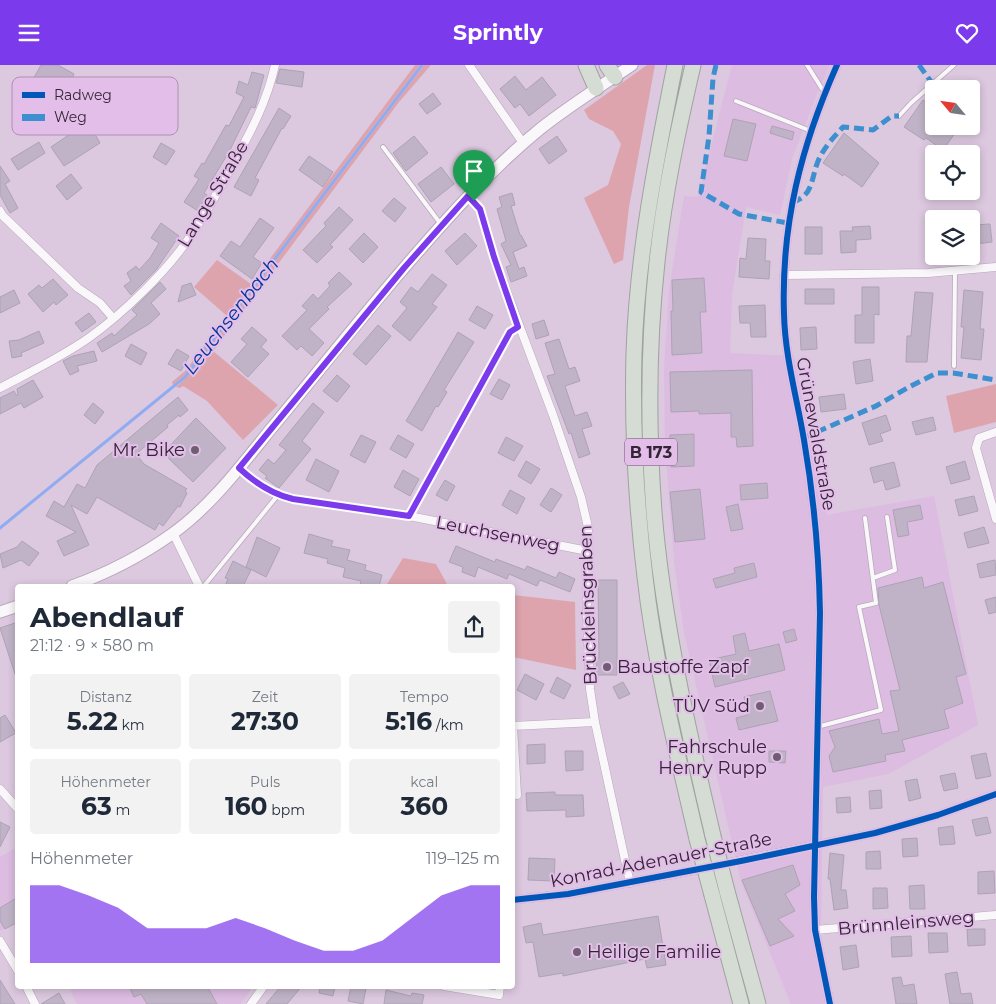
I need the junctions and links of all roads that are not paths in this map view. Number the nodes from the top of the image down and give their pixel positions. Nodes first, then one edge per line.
1 (275, 65) edge
2 (469, 65) edge
3 (586, 65) edge
4 (632, 65) edge
5 (675, 65) edge
6 (693, 65) edge
7 (807, 65) edge
8 (837, 65) edge
9 (954, 65) edge
10 (611, 71) edge
11 (596, 88) junction
12 (825, 93) junction
13 (736, 101) dead end
14 (899, 116) dead end
15 (811, 131) junction
16 (524, 143) junction
17 (383, 147) dead end
18 (468, 196) junction
19 (1, 215) edge
20 (442, 226) junction
21 (996, 267) edge
22 (955, 270) junction
23 (784, 275) junction
24 (113, 318) junction
25 (518, 327) junction
26 (954, 366) dead end
27 (0, 387) edge
28 (996, 432) edge
29 (239, 468) junction
30 (278, 495) junction
31 (409, 516) junction
32 (887, 517) dead end
33 (865, 518) dead end
34 (996, 519) edge
35 (173, 533) junction
36 (588, 551) junction
37 (873, 578) junction
38 (77, 584) edge
39 (198, 584) edge
40 (206, 584) edge
41 (15, 607) edge
42 (0, 612) edge
43 (595, 722) junction
44 (515, 726) edge
45 (817, 727) junction
46 (515, 760) edge
47 (0, 789) edge
48 (996, 794) edge
49 (517, 795) dead end
50 (15, 806) edge
51 (814, 846) junction
52 (630, 883) junction
53 (515, 900) edge
54 (996, 915) edge
55 (816, 930) junction
56 (0, 941) edge
57 (15, 966) edge
58 (28, 989) edge
59 (262, 989) edge
60 (462, 989) edge
61 (500, 989) edge
62 (35, 1004) edge
63 (251, 1004) edge
64 (741, 1004) edge
65 (758, 1004) edge
66 (830, 1004) edge

1 - 24 street, Lange Straße
2 - 16 street
3 - 11 highway
4 - 10 street
5 - 64 highway, B 173, bridge
6 - 65 highway, B 173, bridge
7 - 12 lane
8 - 12 street, Grünewaldstraße
9 - 14 lane
10 - 11 street
11 - 16 street
12 - 15 street, Grünewaldstraße
13 - 15 lane
15 - 23 street, Grünewaldstraße
16 - 18 street
17 - 20 lane
18 - 20 street
18 - 25 street, Brückleinsgraben
19 - 24 street
20 - 29 street
21 - 22 street
22 - 23 street
22 - 26 lane
23 - 45 street, Grünewaldstraße
24 - 27 street, Lange Straße
25 - 31 street
25 - 36 street, Brückleinsgraben
28 - 34 street
29 - 30 street, Leuchsenweg
29 - 35 street
30 - 31 street, Leuchsenweg
30 - 40 lane
31 - 36 street, Leuchsenweg
32 - 37 lane
33 - 37 lane
35 - 38 street
35 - 39 street
36 - 43 street, Brückleinsgraben
37 - 45 lane
41 - 42 street
43 - 44 street
43 - 52 street, Brückleinsgraben
45 - 51 street, Grünewaldstraße
46 - 49 street
47 - 50 street
48 - 51 street, Konrad-Adenauer-Straße
51 - 52 street, Konrad-Adenauer-Straße
51 - 55 street, Grünewaldstraße
52 - 53 street, Konrad-Adenauer-Straße
54 - 55 street, Brünnleinsweg
55 - 66 street, Grünewaldstraße
56 - 57 street
58 - 62 street
59 - 63 street
60 - 61 street

